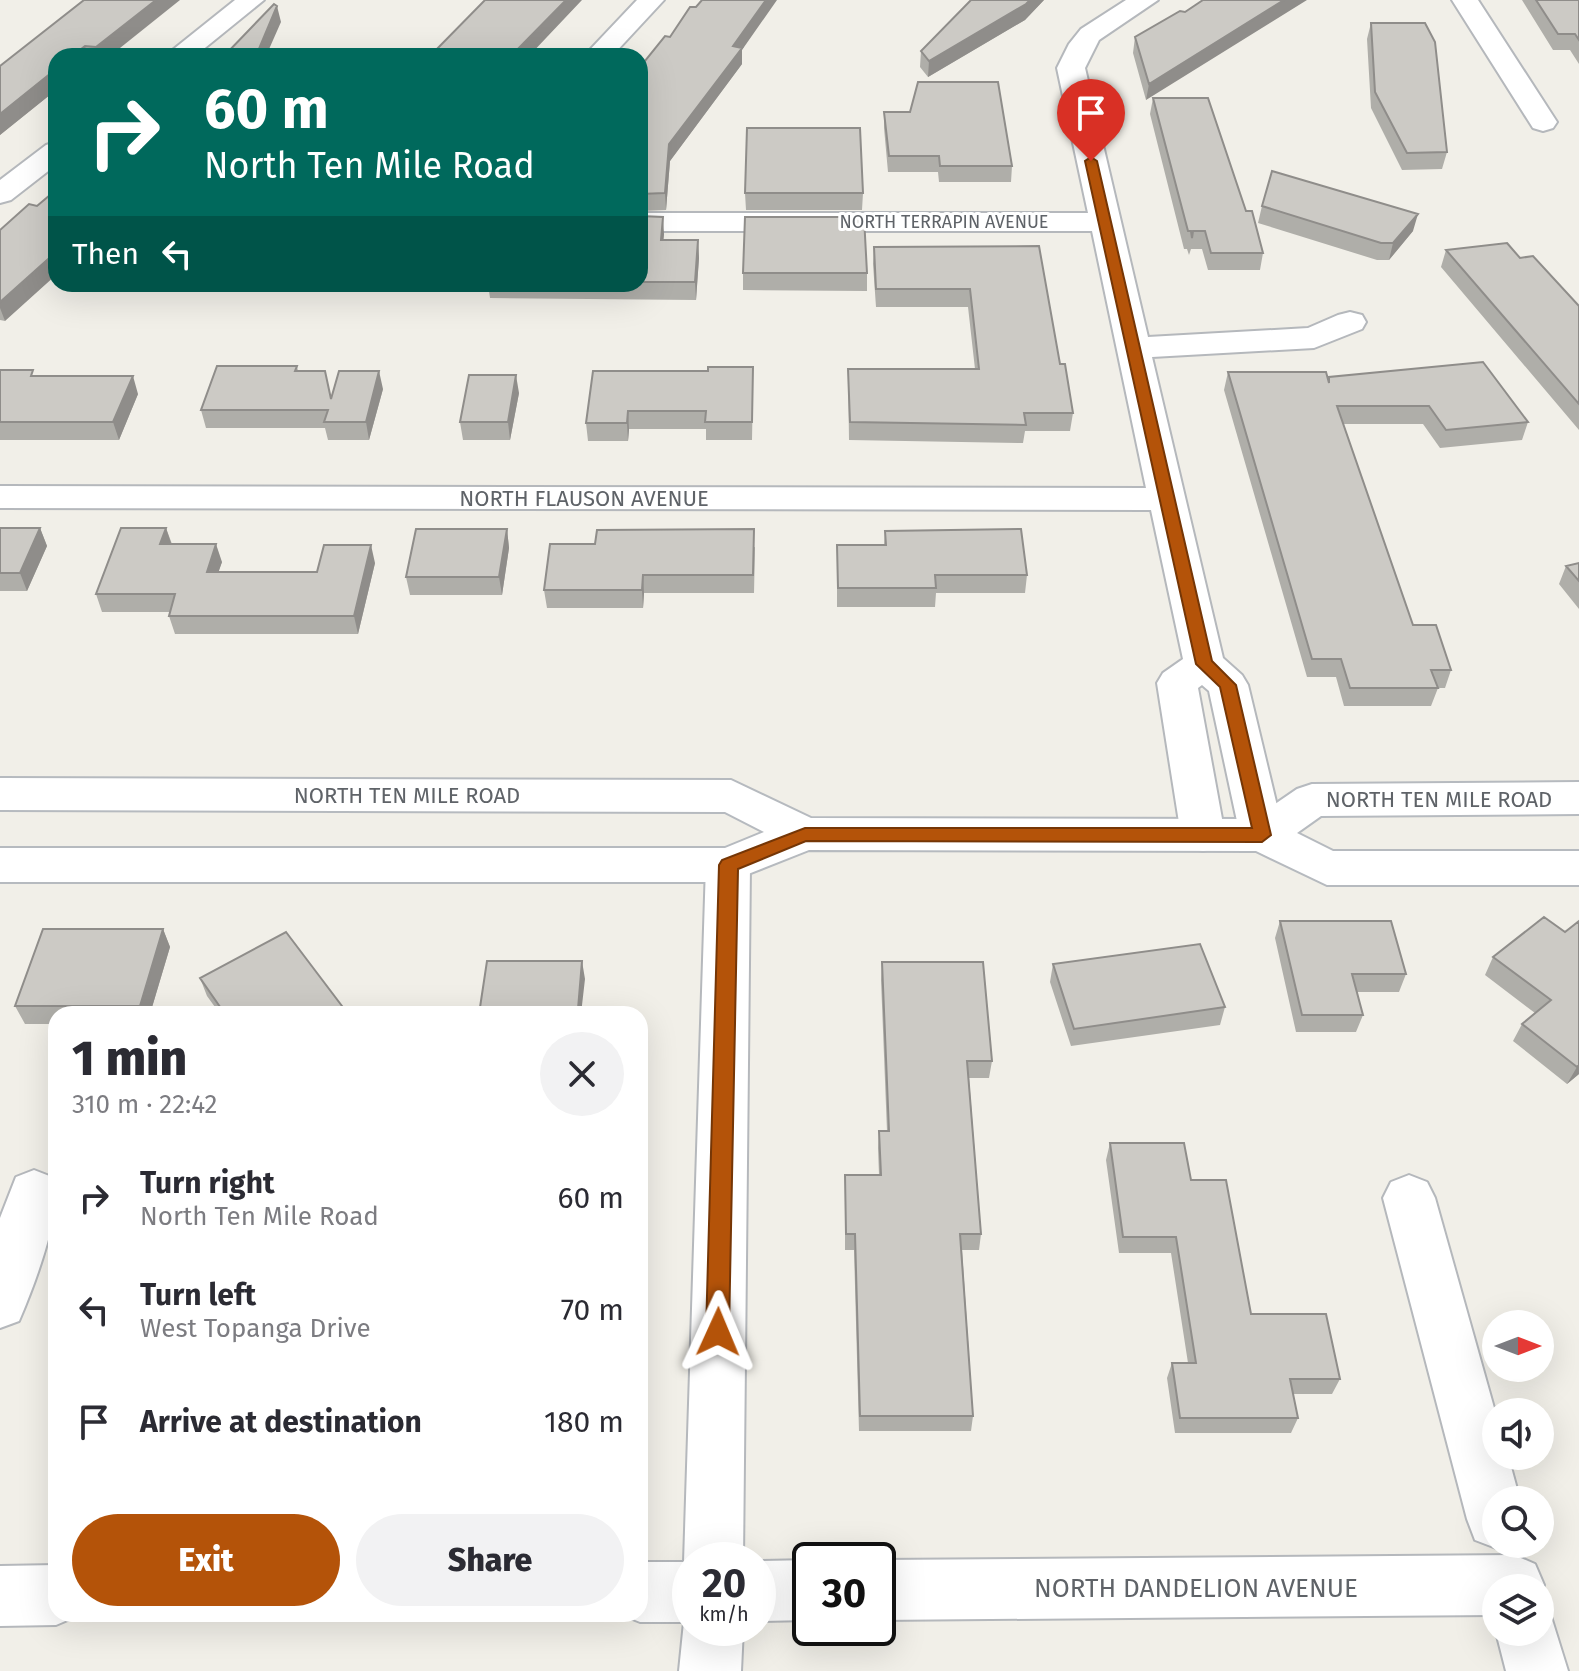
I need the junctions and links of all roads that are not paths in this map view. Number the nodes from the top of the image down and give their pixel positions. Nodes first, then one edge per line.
1 (251, 0) edge
2 (651, 0) edge
3 (1145, 0) edge
4 (1465, 0) edge
5 (188, 48) edge
6 (605, 48) edge
7 (1543, 122) dead end
8 (48, 157) edge
9 (0, 194) edge
10 (648, 222) edge
11 (1105, 222) junction
12 (1350, 322) dead end
13 (1134, 348) junction
14 (0, 497) edge
15 (1168, 499) junction
16 (1204, 664) junction
17 (0, 794) edge
18 (1579, 798) edge
19 (805, 834) junction
20 (1203, 835) junction
21 (1262, 835) junction
22 (0, 865) edge
23 (728, 865) junction
24 (1579, 868) edge
25 (34, 1193) dead end
26 (1409, 1198) dead end
27 (0, 1303) edge
28 (1487, 1486) edge
29 (713, 1542) edge
30 (1482, 1587) edge
31 (896, 1590) edge
32 (648, 1592) edge
33 (672, 1592) edge
34 (48, 1595) edge
35 (0, 1596) edge
36 (711, 1646) edge
37 (1530, 1646) edge
38 (710, 1671) edge
39 (1537, 1671) edge

1 - 5 street
2 - 6 street
3 - 11 street
4 - 7 street
8 - 9 street
10 - 11 street, NORTH TERRAPIN AVENUE
11 - 13 street
12 - 13 street
13 - 15 street
14 - 15 street, NORTH FLAUSON AVENUE
15 - 16 street
16 - 20 street
16 - 21 street
17 - 19 street, NORTH TEN MILE ROAD
18 - 21 street, NORTH TEN MILE ROAD
19 - 20 street, NORTH TEN MILE ROAD
19 - 23 street, NORTH TEN MILE ROAD
20 - 21 street, NORTH TEN MILE ROAD
21 - 24 street, NORTH TEN MILE ROAD
22 - 23 street, NORTH TEN MILE ROAD
23 - 29 street
25 - 27 street
26 - 28 street
30 - 31 street, NORTH DANDELION AVENUE
32 - 33 street
34 - 35 street
36 - 38 street
37 - 39 street

